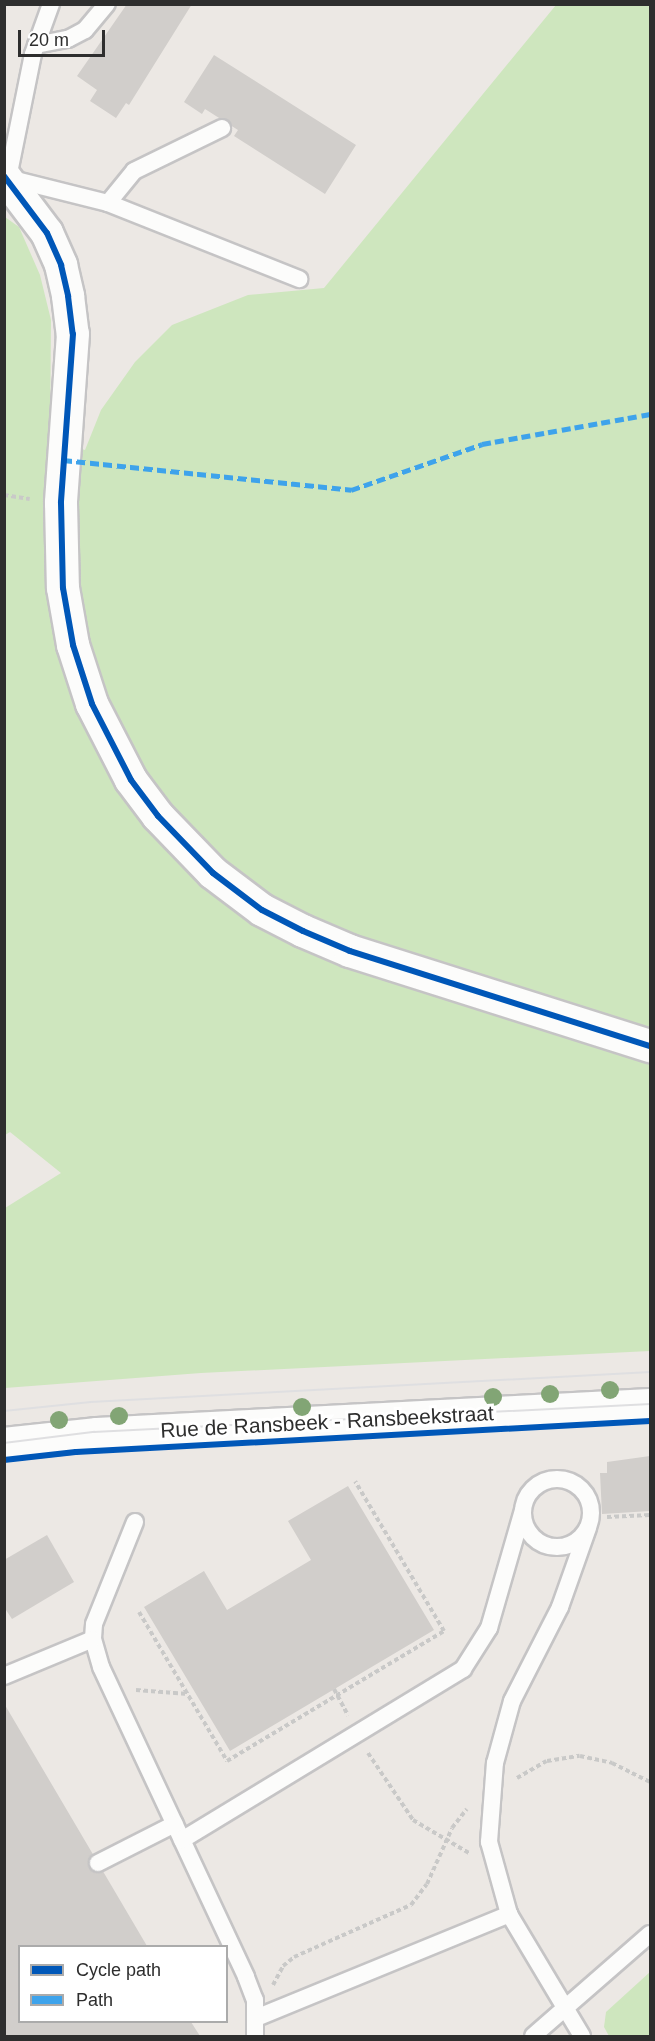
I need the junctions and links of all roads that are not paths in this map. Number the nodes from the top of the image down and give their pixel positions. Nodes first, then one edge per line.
1 (51, 4) edge
2 (107, 4) edge
3 (36, 45) junction
4 (222, 128) dead end
5 (6, 177) edge
6 (108, 203) junction
7 (299, 279) dead end
8 (651, 1046) edge
9 (651, 1405) edge
10 (4, 1444) edge
11 (524, 1510) junction
12 (135, 1522) dead end
13 (590, 1523) junction
14 (93, 1639) junction
15 (4, 1676) edge
16 (175, 1824) junction
17 (182, 1840) junction
18 (98, 1863) dead end
19 (509, 1914) junction
20 (651, 1934) edge
21 (566, 2008) junction
22 (256, 2018) junction
23 (255, 2037) edge
24 (533, 2037) edge
25 (582, 2037) edge

1 - 3 lane
2 - 3 lane
3 - 5 lane
4 - 6 lane
5 - 6 lane
5 - 8 street
6 - 7 lane
9 - 10 street, Rue de Ransbeek - Ransbeekstraat
11 - 13 lane
11 - 13 lane
11 - 17 lane
12 - 14 lane
13 - 19 lane
14 - 15 lane
14 - 16 lane
16 - 17 lane
16 - 18 lane
17 - 22 lane
19 - 21 lane
19 - 22 lane
20 - 21 lane
21 - 24 lane
21 - 25 lane
22 - 23 lane

